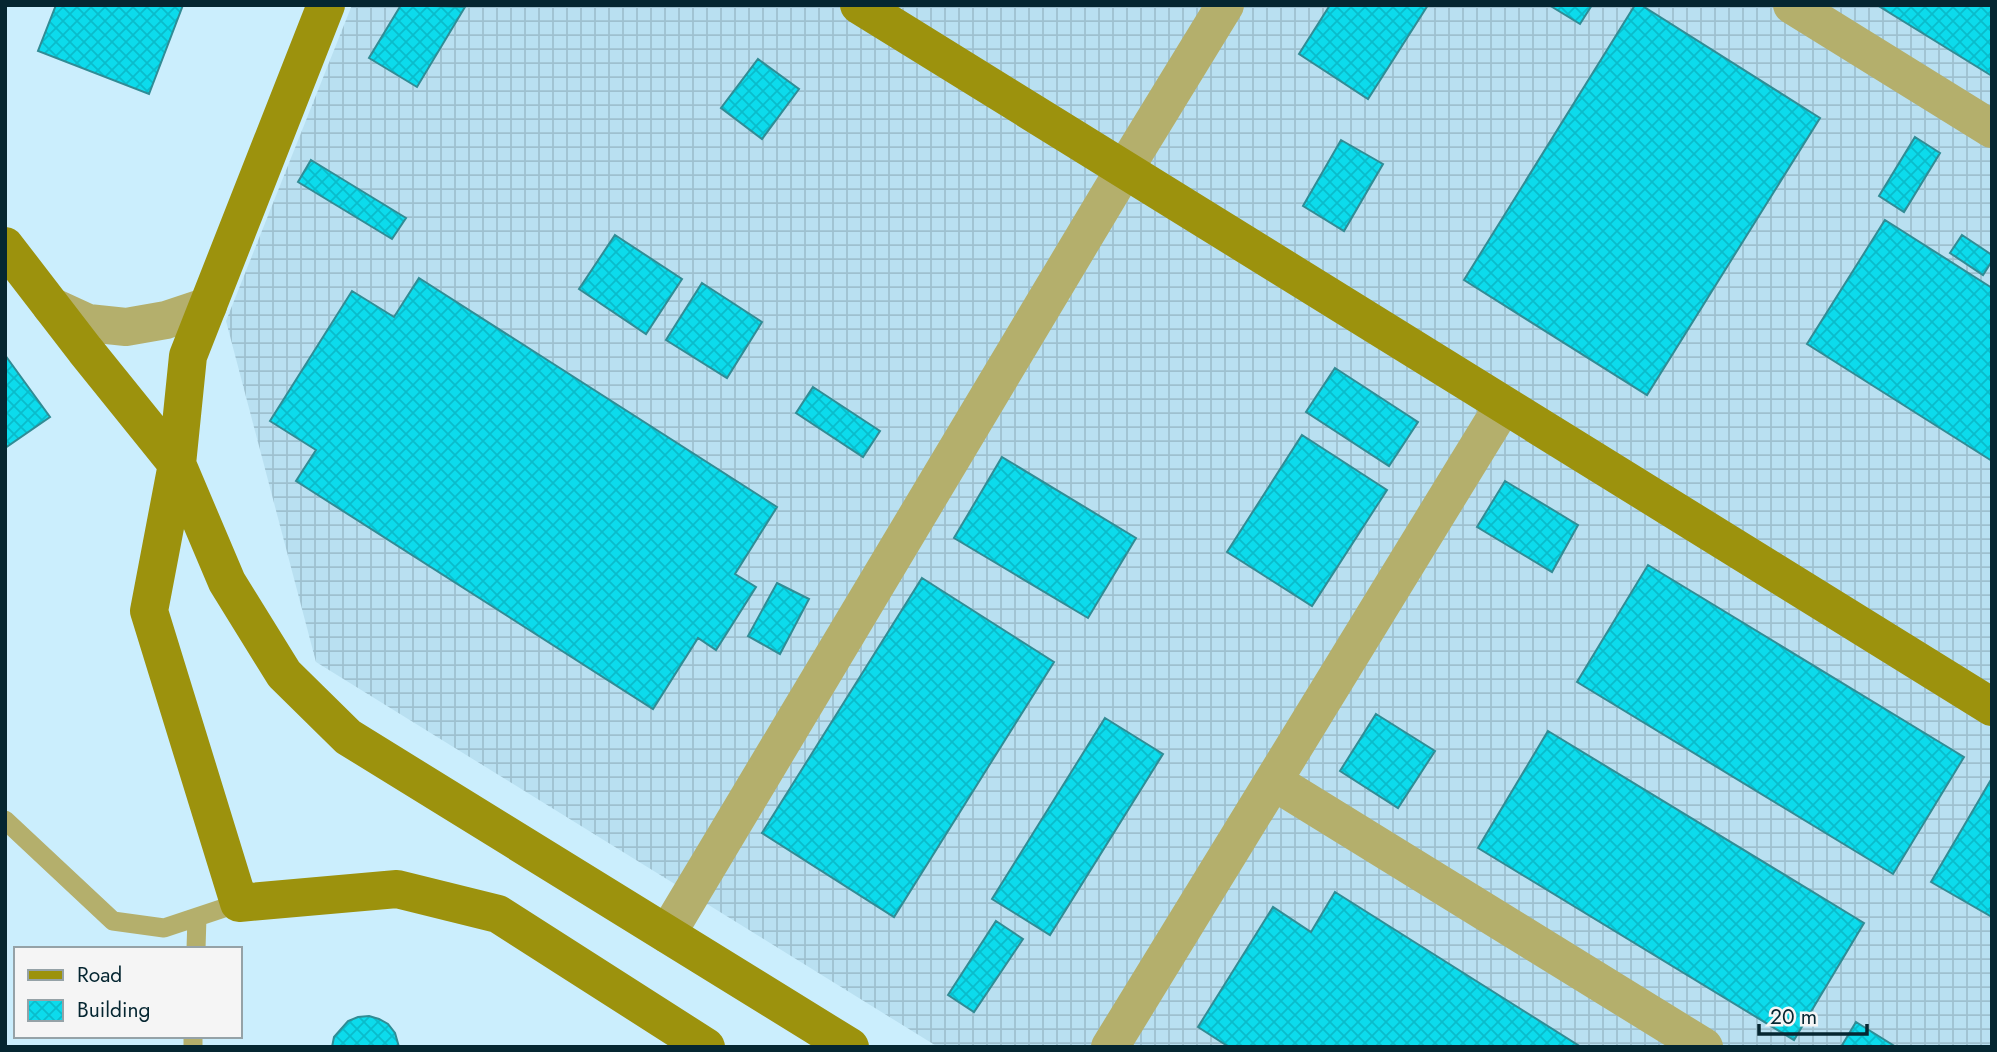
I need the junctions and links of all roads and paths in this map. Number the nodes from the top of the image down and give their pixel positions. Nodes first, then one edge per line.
1 (326, 5) edge
2 (859, 5) edge
3 (1225, 5) edge
4 (1792, 5) edge
5 (1992, 129) edge
6 (1124, 170) junction
7 (5, 246) edge
8 (51, 306) junction
9 (208, 306) junction
10 (1503, 406) junction
11 (177, 464) junction
12 (1992, 707) edge
13 (1273, 781) junction
14 (5, 820) edge
15 (239, 903) junction
16 (197, 917) junction
17 (667, 934) junction
18 (196, 947) edge
19 (706, 1047) edge
20 (850, 1047) edge
21 (1110, 1047) edge
22 (1704, 1047) edge

1 - 9 street
2 - 6 street
3 - 6 street
4 - 5 street
6 - 10 street
6 - 17 street
7 - 8 street
8 - 9 street
8 - 11 street
9 - 11 street
10 - 12 street
10 - 13 street
11 - 15 street
11 - 17 street
13 - 21 street
13 - 22 street
14 - 16 lane
15 - 16 lane
15 - 19 street
16 - 18 lane
17 - 20 street

